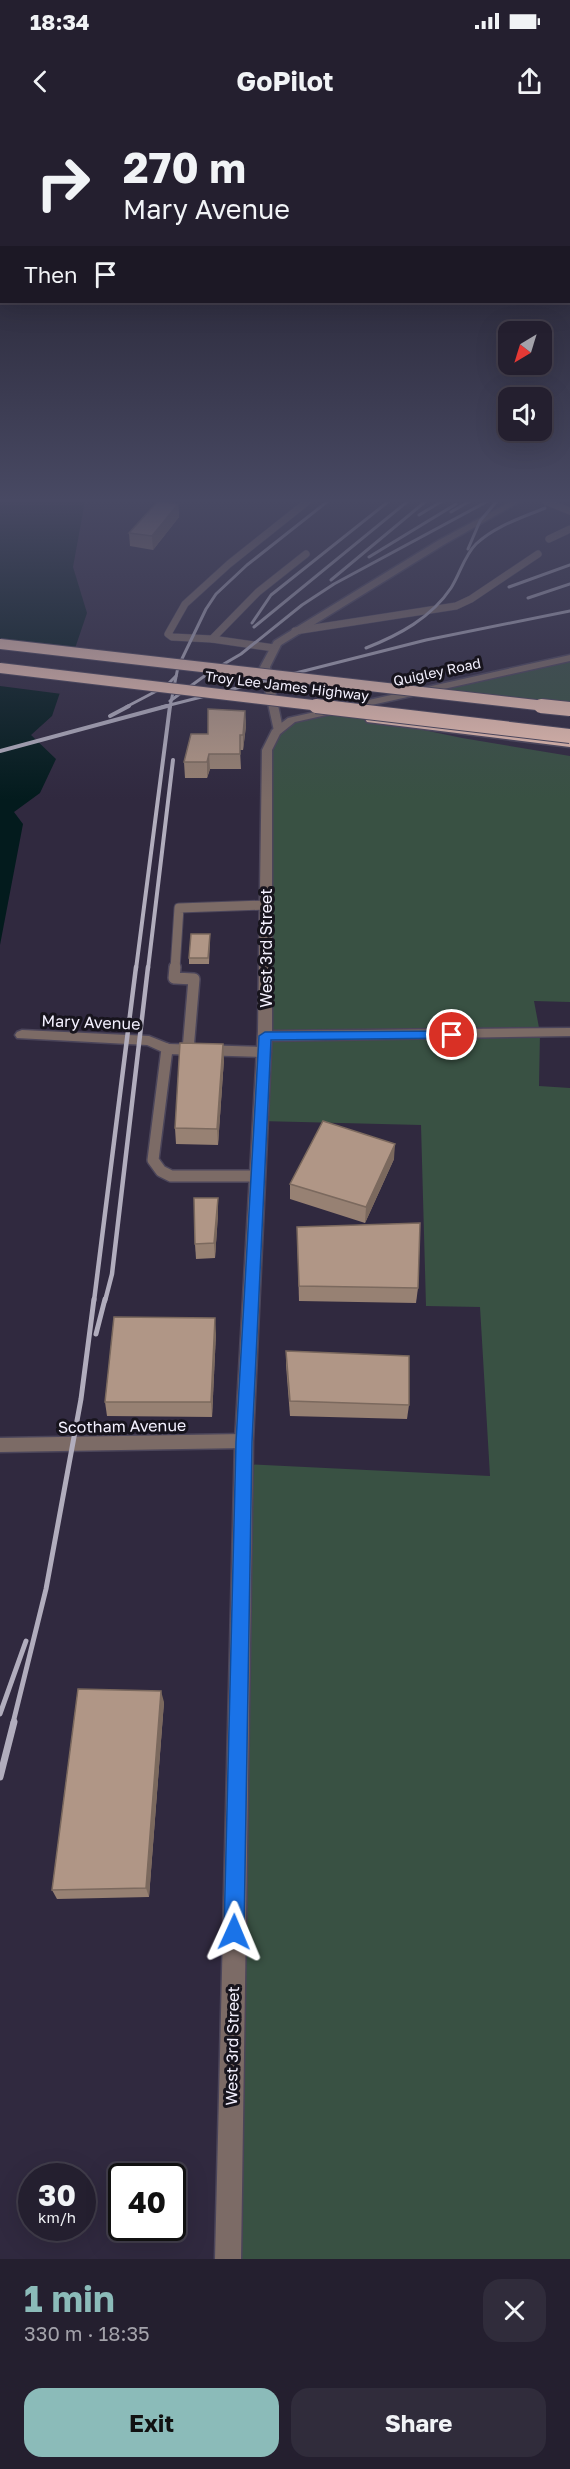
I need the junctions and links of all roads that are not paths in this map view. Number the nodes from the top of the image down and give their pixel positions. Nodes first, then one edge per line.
1 (188, 601) edge
2 (249, 601) edge
3 (346, 601) edge
4 (467, 601) edge
5 (295, 632) junction
6 (212, 639) junction
7 (0, 644) edge
8 (274, 648) junction
9 (570, 658) edge
10 (0, 668) edge
11 (326, 705) junction
12 (570, 710) edge
13 (278, 729) junction
14 (570, 736) edge
15 (570, 743) edge
16 (266, 906) junction
17 (570, 1032) edge
18 (22, 1035) dead end
19 (264, 1044) junction
20 (167, 1049) junction
21 (188, 1050) junction
22 (257, 1176) junction
23 (244, 1442) junction
24 (0, 1445) edge
25 (228, 2259) edge

1 - 6 lane
2 - 6 lane
3 - 5 street
4 - 5 lane
5 - 8 street
6 - 8 lane
7 - 12 highway, Troy Lee James Highway, bridge
8 - 13 street
9 - 13 street, Quigley Road
10 - 11 highway, Troy Lee James Highway, bridge
11 - 14 highway, Troy Lee James Highway, bridge
11 - 15 highway, bridge
13 - 16 street, West 3rd Street
16 - 19 street, West 3rd Street
16 - 21 lane
17 - 19 street, Mary Avenue
18 - 20 street, Mary Avenue
19 - 21 street, Mary Avenue
19 - 22 street, West 3rd Street
20 - 21 street, Mary Avenue
20 - 22 lane
22 - 23 street, West 3rd Street
23 - 24 lane, Scotham Avenue
23 - 25 street, West 3rd Street

